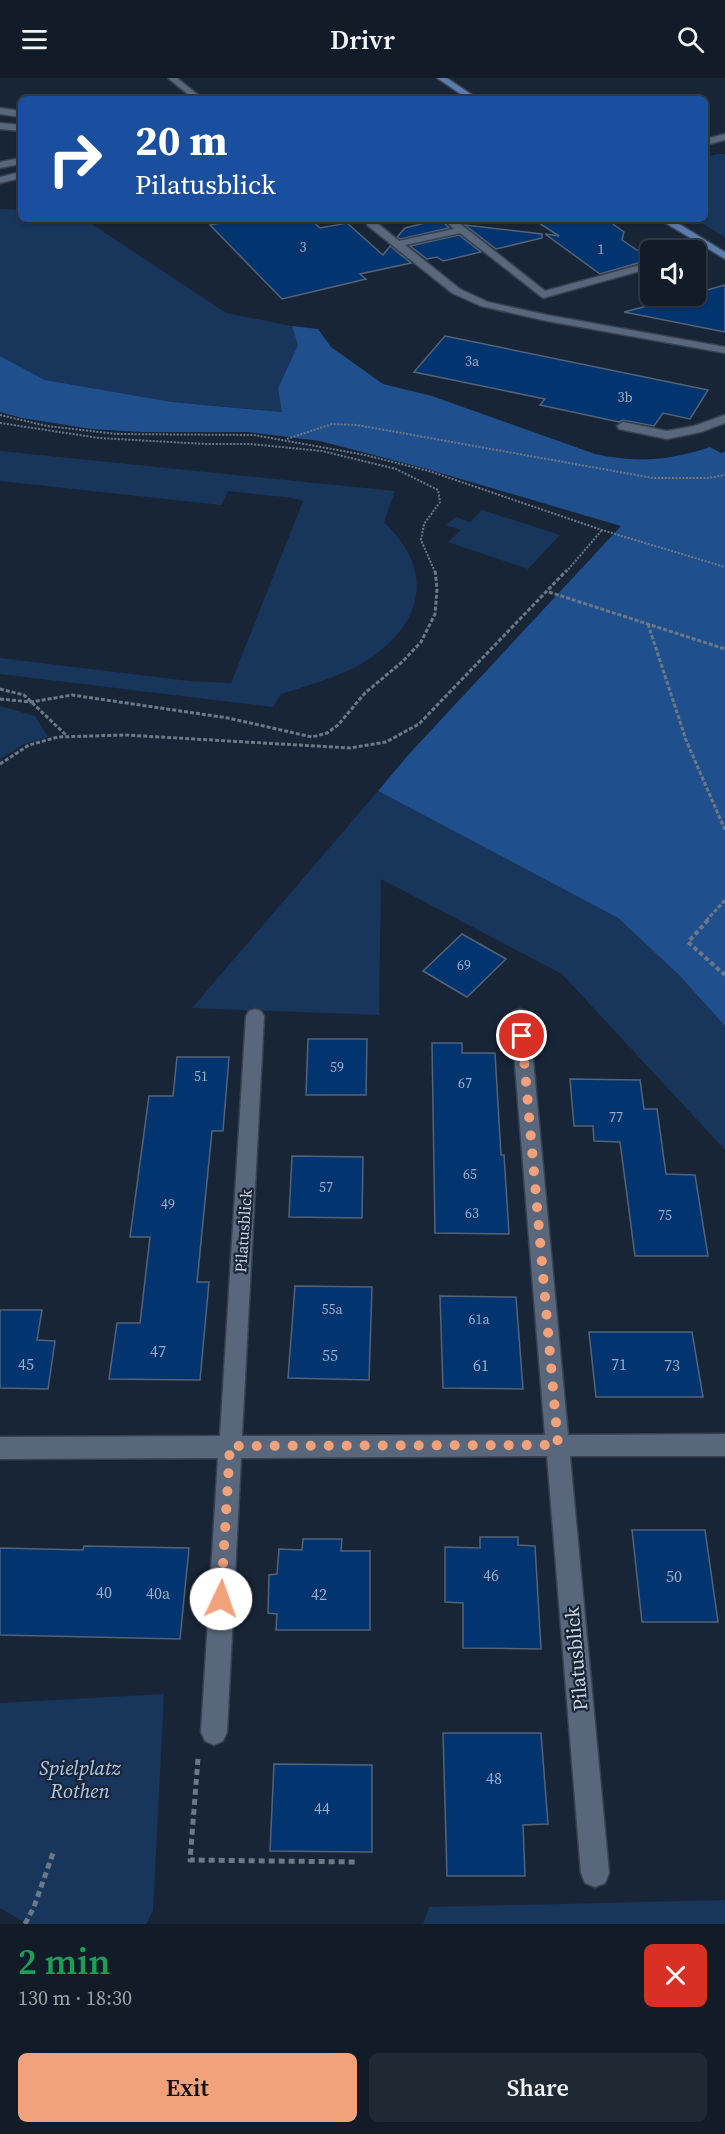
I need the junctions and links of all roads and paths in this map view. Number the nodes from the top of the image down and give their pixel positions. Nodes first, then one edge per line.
1 (172, 78) edge
2 (441, 78) edge
3 (195, 96) edge
4 (469, 96) edge
5 (0, 111) edge
6 (18, 114) edge
7 (0, 126) edge
8 (18, 128) edge
9 (18, 162) edge
10 (0, 165) edge
11 (18, 176) edge
12 (0, 180) edge
13 (371, 222) edge
14 (452, 222) edge
15 (669, 222) edge
16 (462, 230) junction
17 (398, 244) junction
18 (725, 256) edge
19 (640, 268) edge
20 (725, 350) edge
21 (0, 415) edge
22 (725, 419) edge
23 (0, 423) edge
24 (623, 426) dead end
25 (286, 439) junction
26 (725, 475) edge
27 (602, 530) junction
28 (725, 567) edge
29 (549, 592) junction
30 (648, 624) junction
31 (725, 649) edge
32 (0, 689) edge
33 (0, 699) edge
34 (31, 702) junction
35 (68, 737) junction
36 (0, 764) edge
37 (725, 830) edge
38 (725, 900) edge
39 (725, 975) edge
40 (255, 1016) dead end
41 (520, 1016) dead end
42 (558, 1445) junction
43 (725, 1445) edge
44 (230, 1446) junction
45 (0, 1448) edge
46 (214, 1732) joint
47 (53, 1853) dead end
48 (357, 1862) dead end
49 (595, 1873) dead end
50 (25, 1924) edge

1 - 3 street
2 - 4 main road
5 - 6 street
7 - 8 street
9 - 10 street
11 - 12 street
13 - 17 street
14 - 16 street
15 - 18 main road
16 - 17 street
16 - 19 street
17 - 20 street
21 - 25 path
22 - 24 street
23 - 34 path
25 - 26 path
25 - 27 path
27 - 28 path
27 - 29 path
29 - 30 path
29 - 35 path
30 - 31 path
30 - 37 path
32 - 34 path
33 - 34 path
34 - 35 path
35 - 36 path
38 - 39 path
40 - 44 street, Pilatusblick
41 - 42 street, Pilatusblick
42 - 43 street
42 - 44 street
42 - 49 street, Pilatusblick
44 - 45 street
44 - 46 street, Pilatusblick
46 - 48 path
47 - 50 path

